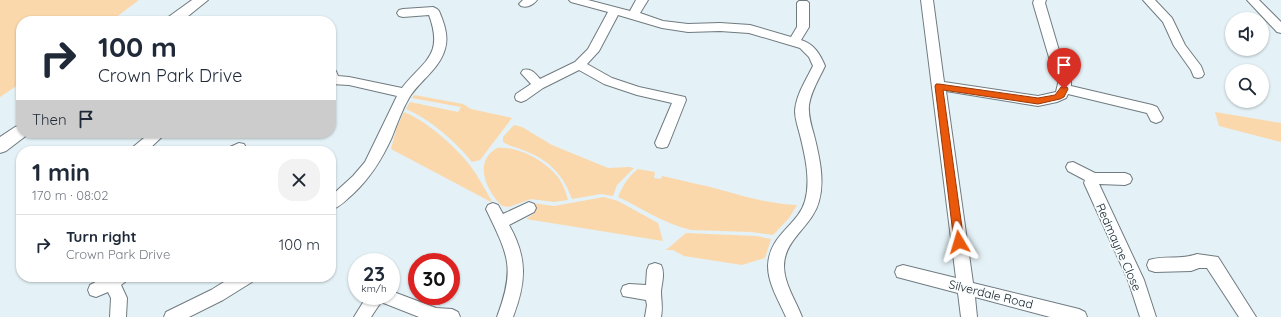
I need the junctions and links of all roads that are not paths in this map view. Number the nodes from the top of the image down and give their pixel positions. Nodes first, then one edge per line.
1 (200, 0) edge
2 (574, 0) edge
3 (642, 0) edge
4 (927, 0) edge
5 (1040, 0) edge
6 (1148, 0) edge
7 (1253, 0) edge
8 (803, 3) dead end
9 (433, 6) edge
10 (614, 11) junction
11 (403, 13) dead end
12 (633, 15) junction
13 (179, 16) edge
14 (1281, 29) edge
15 (795, 41) junction
16 (579, 65) junction
17 (527, 73) dead end
18 (1198, 74) dead end
19 (336, 79) edge
20 (539, 85) junction
21 (939, 86) junction
22 (1064, 89) junction
23 (406, 93) junction
24 (521, 97) dead end
25 (1153, 111) dead end
26 (16, 135) edge
27 (153, 138) edge
28 (662, 143) dead end
29 (0, 146) edge
30 (144, 146) edge
31 (1073, 167) dead end
32 (1093, 178) junction
33 (1125, 179) dead end
34 (336, 200) edge
35 (529, 208) dead end
36 (493, 209) dead end
37 (500, 223) junction
38 (1155, 265) dead end
39 (655, 270) dead end
40 (903, 272) dead end
41 (111, 282) edge
42 (115, 282) edge
43 (238, 282) edge
44 (965, 288) junction
45 (96, 290) dead end
46 (629, 291) dead end
47 (653, 293) junction
48 (400, 302) edge
49 (370, 305) edge
50 (176, 316) edge
51 (118, 317) edge
52 (362, 317) edge
53 (452, 317) edge
54 (505, 317) edge
55 (653, 317) edge
56 (794, 317) edge
57 (969, 317) edge
58 (1079, 317) edge
59 (1148, 317) edge
60 (1248, 317) edge

1 - 13 main road
2 - 10 street
3 - 12 street
4 - 21 street
5 - 22 street
6 - 18 street
7 - 14 street
8 - 15 street
9 - 11 street
9 - 23 street
10 - 12 street
10 - 16 street
12 - 15 street
15 - 56 street
16 - 20 street
16 - 28 street
17 - 20 street
19 - 23 street
20 - 24 street
21 - 22 street
21 - 44 street
22 - 25 street
23 - 34 street
26 - 29 main road
27 - 30 street
31 - 32 street
32 - 33 street
32 - 59 street, Redmayne Close
35 - 37 street
36 - 37 street
37 - 54 street
38 - 60 street
39 - 47 street
40 - 44 street, Silverdale Road
41 - 45 street
42 - 51 street
43 - 50 street
44 - 57 street
44 - 58 street, Silverdale Road
46 - 47 street
47 - 55 street
48 - 53 street
49 - 52 street

